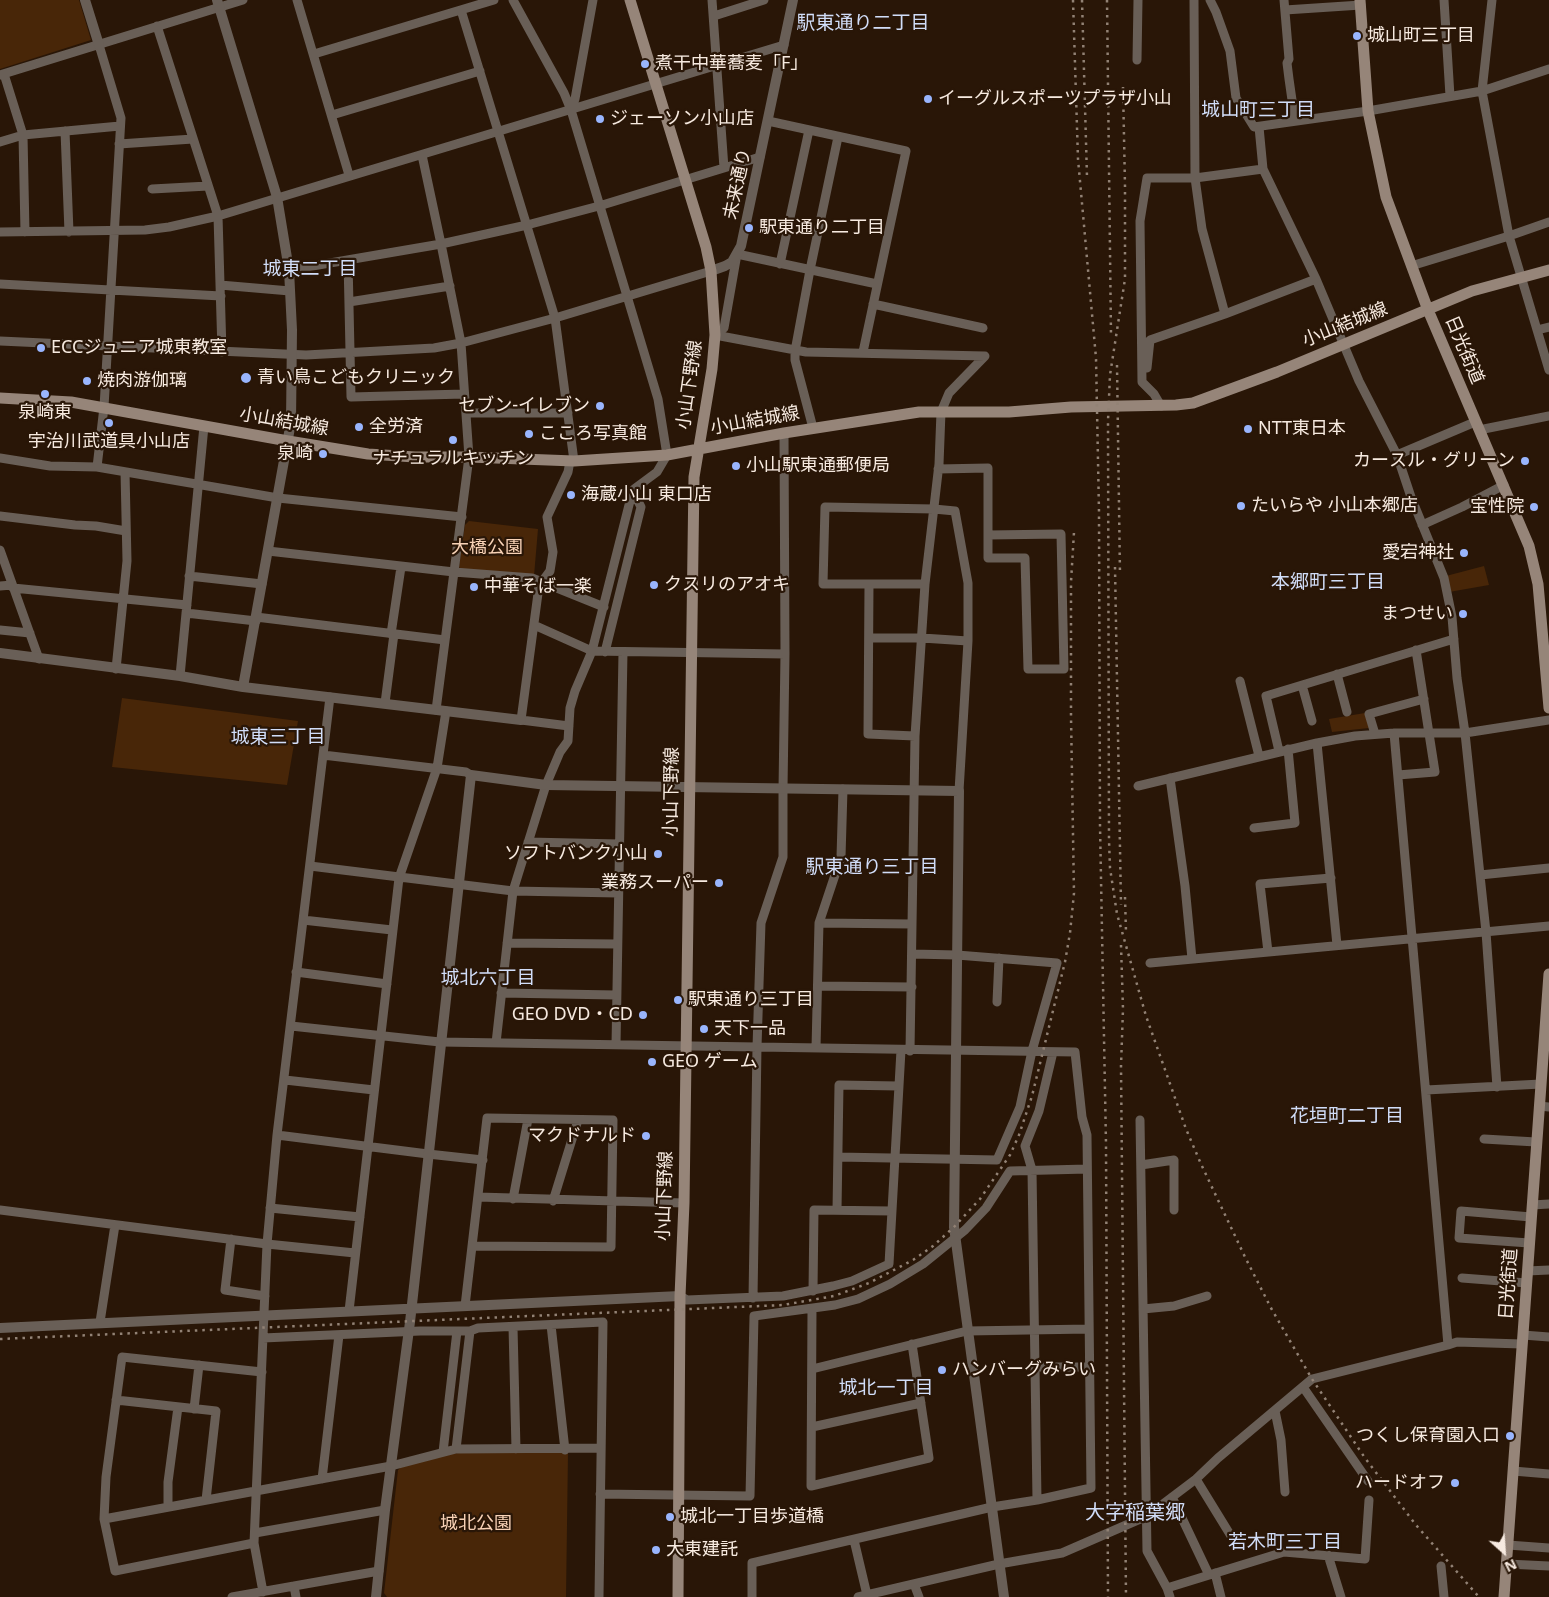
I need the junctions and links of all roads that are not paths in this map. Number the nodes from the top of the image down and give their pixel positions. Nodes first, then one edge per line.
1 (85, 0) edge
2 (243, 0) edge
3 (297, 0) edge
4 (494, 0) edge
5 (513, 0) edge
6 (594, 0) edge
7 (630, 0) edge
8 (712, 0) edge
9 (764, 0) edge
10 (793, 0) edge
11 (1138, 0) edge
12 (1194, 0) edge
13 (1210, 0) edge
14 (1284, 0) edge
15 (1444, 0) edge
16 (1492, 0) edge
17 (754, 2) edge
18 (1361, 2) edge
19 (218, 4) edge
20 (461, 10) junction
21 (1285, 10) junction
22 (714, 16) junction
23 (157, 26) junction
24 (99, 45) junction
25 (784, 45) junction
26 (314, 54) junction
27 (1138, 60) dead end
28 (717, 64) junction
29 (1549, 69) edge
30 (480, 71) junction
31 (2, 74) edge
32 (656, 84) junction
33 (1482, 91) junction
34 (1450, 96) junction
35 (571, 110) junction
36 (1368, 111) junction
37 (332, 115) junction
38 (768, 121) junction
39 (1295, 121) junction
40 (120, 126) junction
41 (1259, 127) junction
42 (809, 130) junction
43 (65, 131) junction
44 (499, 132) junction
45 (23, 135) junction
46 (838, 136) junction
47 (193, 139) junction
48 (0, 142) edge
49 (119, 144) junction
50 (422, 155) junction
51 (760, 157) junction
52 (724, 168) junction
53 (1263, 169) junction
54 (349, 176) junction
55 (1195, 178) junction
56 (686, 180) junction
57 (208, 186) junction
58 (152, 190) dead end
59 (277, 197) junction
60 (599, 206) junction
61 (218, 216) junction
62 (1549, 222) edge
63 (527, 225) junction
64 (114, 231) junction
65 (0, 232) edge
66 (25, 232) junction
67 (69, 232) junction
68 (1509, 236) junction
69 (442, 244) junction
70 (737, 254) junction
71 (348, 260) junction
72 (780, 264) junction
73 (1411, 266) junction
74 (289, 270) junction
75 (810, 270) junction
76 (1549, 270) edge
77 (711, 271) junction
78 (1521, 277) junction
79 (1316, 279) junction
80 (0, 284) edge
81 (877, 284) junction
82 (220, 285) junction
83 (450, 286) junction
84 (110, 290) junction
85 (290, 291) junction
86 (221, 296) junction
87 (627, 298) junction
88 (349, 302) junction
89 (873, 304) junction
90 (1428, 310) junction
91 (1226, 314) junction
92 (555, 318) junction
93 (1549, 327) edge
94 (983, 328) dead end
95 (1537, 330) junction
96 (715, 335) junction
97 (0, 341) edge
98 (461, 344) junction
99 (1344, 345) junction
100 (107, 346) junction
101 (795, 351) junction
102 (222, 352) junction
103 (863, 352) junction
104 (350, 353) junction
105 (292, 354) junction
106 (1549, 370) edge
107 (1142, 382) junction
108 (464, 394) junction
109 (0, 398) edge
110 (1157, 406) junction
111 (104, 407) junction
112 (466, 412) junction
113 (941, 412) junction
114 (568, 413) junction
115 (1549, 416) edge
116 (204, 426) junction
117 (1477, 426) junction
118 (812, 428) junction
119 (784, 433) junction
120 (288, 442) junction
121 (698, 449) junction
122 (666, 455) junction
123 (1397, 455) junction
124 (470, 457) junction
125 (0, 458) edge
126 (572, 461) junction
127 (96, 467) junction
128 (938, 468) junction
129 (124, 472) junction
130 (199, 484) junction
131 (1504, 485) junction
132 (631, 497) junction
133 (278, 498) junction
134 (934, 509) junction
135 (0, 516) edge
136 (462, 517) junction
137 (1422, 525) junction
138 (126, 531) junction
139 (988, 535) junction
140 (0, 550) edge
141 (268, 551) junction
142 (401, 567) junction
143 (454, 572) junction
144 (190, 576) junction
145 (544, 582) junction
146 (262, 584) junction
147 (869, 584) junction
148 (925, 584) junction
149 (0, 586) edge
150 (13, 586) junction
151 (124, 600) junction
152 (604, 604) junction
153 (617, 606) junction
154 (187, 609) junction
155 (256, 619) junction
156 (1546, 620) edge
157 (534, 625) junction
158 (0, 630) edge
159 (30, 633) junction
160 (392, 634) junction
161 (869, 638) junction
162 (922, 638) junction
163 (1454, 639) junction
164 (445, 640) junction
165 (968, 641) junction
166 (1416, 650) junction
167 (592, 651) junction
168 (605, 652) junction
169 (622, 652) junction
170 (692, 653) junction
171 (0, 654) edge
172 (785, 654) junction
173 (39, 659) junction
174 (116, 668) junction
175 (1337, 674) junction
176 (180, 676) junction
177 (1240, 681) dead end
178 (1302, 685) junction
179 (243, 687) junction
180 (330, 697) junction
181 (1424, 699) junction
182 (385, 703) junction
183 (1549, 708) edge
184 (441, 711) junction
185 (1347, 712) dead end
186 (521, 720) junction
187 (1549, 720) edge
188 (1312, 721) dead end
189 (570, 726) junction
190 (1394, 733) junction
191 (1430, 733) junction
192 (1465, 733) junction
193 (1375, 734) junction
194 (915, 736) junction
195 (1317, 742) junction
196 (1283, 750) junction
197 (323, 755) junction
198 (1259, 756) junction
199 (437, 768) junction
200 (471, 775) junction
201 (1398, 775) junction
202 (1170, 778) junction
203 (546, 785) junction
204 (620, 786) junction
205 (1138, 786) dead end
206 (690, 787) junction
207 (782, 789) junction
208 (843, 789) junction
209 (915, 791) junction
210 (959, 791) junction
211 (1254, 828) dead end
212 (528, 842) junction
213 (619, 844) junction
214 (310, 866) junction
215 (1549, 868) edge
216 (1480, 874) junction
217 (399, 878) junction
218 (1331, 878) junction
219 (459, 885) junction
220 (513, 891) junction
221 (618, 893) junction
222 (303, 920) junction
223 (819, 923) junction
224 (912, 924) junction
225 (1549, 926) edge
226 (392, 930) junction
227 (1486, 932) junction
228 (1413, 938) junction
229 (507, 943) junction
230 (617, 944) junction
231 (1338, 945) junction
232 (1268, 952) junction
233 (912, 954) junction
234 (957, 955) junction
235 (999, 958) junction
236 (1192, 959) junction
237 (1150, 963) dead end
238 (296, 972) junction
239 (1549, 974) edge
240 (387, 984) junction
241 (818, 986) junction
242 (912, 988) junction
243 (501, 993) junction
244 (616, 995) junction
245 (998, 1002) dead end
246 (291, 1026) junction
247 (380, 1036) junction
248 (1547, 1037) edge
249 (440, 1042) junction
250 (496, 1043) junction
251 (616, 1046) junction
252 (686, 1046) junction
253 (757, 1047) junction
254 (816, 1048) junction
255 (906, 1050) junction
256 (955, 1050) junction
257 (1032, 1051) junction
258 (1053, 1052) junction
259 (285, 1080) junction
260 (1541, 1084) junction
261 (899, 1086) junction
262 (1498, 1087) junction
263 (374, 1090) junction
264 (1426, 1090) junction
265 (1544, 1106) edge
266 (528, 1119) junction
267 (578, 1120) junction
268 (1140, 1120) dead end
269 (277, 1135) junction
270 (1484, 1139) dead end
271 (1536, 1142) junction
272 (369, 1146) junction
273 (428, 1154) junction
274 (838, 1157) junction
275 (895, 1157) junction
276 (954, 1159) junction
277 (483, 1160) junction
278 (1141, 1165) junction
279 (1087, 1169) junction
280 (1032, 1170) junction
281 (478, 1197) junction
282 (513, 1199) junction
283 (553, 1201) junction
284 (612, 1202) junction
285 (684, 1203) junction
286 (1549, 1204) edge
287 (1532, 1205) junction
288 (270, 1208) junction
289 (0, 1210) edge
290 (837, 1210) junction
291 (1174, 1210) dead end
292 (892, 1212) junction
293 (360, 1217) junction
294 (1531, 1217) junction
295 (115, 1225) junction
296 (231, 1239) junction
297 (956, 1239) junction
298 (1529, 1243) junction
299 (267, 1244) junction
300 (473, 1246) junction
301 (355, 1253) junction
302 (1549, 1270) edge
303 (1527, 1277) junction
304 (1462, 1278) dead end
305 (813, 1291) junction
306 (265, 1296) junction
307 (680, 1296) junction
308 (1207, 1296) dead end
309 (753, 1298) junction
310 (465, 1306) junction
311 (411, 1308) junction
312 (1143, 1308) junction
313 (812, 1310) junction
314 (349, 1311) junction
315 (264, 1316) junction
316 (100, 1322) junction
317 (551, 1325) junction
318 (513, 1327) junction
319 (0, 1328) edge
320 (1089, 1329) junction
321 (457, 1331) junction
322 (470, 1331) junction
323 (1034, 1331) junction
324 (408, 1332) junction
325 (968, 1332) junction
326 (339, 1335) junction
327 (1549, 1337) edge
328 (263, 1338) junction
329 (1522, 1340) junction
330 (912, 1344) junction
331 (1448, 1345) junction
332 (199, 1365) junction
333 (1035, 1367) junction
334 (1090, 1367) junction
335 (812, 1369) junction
336 (262, 1372) junction
337 (1303, 1387) junction
338 (116, 1400) junction
339 (921, 1403) junction
340 (178, 1407) junction
341 (194, 1409) junction
342 (1275, 1411) junction
343 (812, 1427) junction
344 (601, 1448) junction
345 (456, 1449) junction
346 (516, 1450) junction
347 (565, 1450) junction
348 (442, 1452) junction
349 (391, 1466) junction
350 (1513, 1472) junction
351 (1549, 1474) edge
352 (322, 1478) junction
353 (1196, 1479) junction
354 (1368, 1481) dead end
355 (256, 1490) junction
356 (1285, 1492) dead end
357 (600, 1494) junction
358 (679, 1496) junction
359 (1172, 1497) junction
360 (206, 1500) junction
361 (1037, 1500) junction
362 (1368, 1500) dead end
363 (168, 1507) junction
364 (992, 1507) junction
365 (385, 1510) junction
366 (1147, 1516) junction
367 (104, 1519) junction
368 (255, 1533) junction
369 (1230, 1536) dead end
370 (854, 1540) junction
371 (254, 1543) junction
372 (1508, 1545) junction
373 (1549, 1548) edge
374 (1328, 1554) junction
375 (1000, 1564) junction
376 (1507, 1564) junction
377 (1441, 1566) dead end
378 (1549, 1566) edge
379 (379, 1571) junction
380 (1212, 1574) junction
381 (914, 1584) junction
382 (294, 1586) junction
383 (263, 1592) junction
384 (1169, 1592) edge
385 (862, 1596) edge
386 (232, 1597) edge
387 (296, 1597) edge
388 (376, 1597) edge
389 (599, 1597) edge
390 (678, 1597) edge
391 (752, 1597) edge
392 (919, 1597) edge
393 (1004, 1597) edge
394 (1221, 1597) edge
395 (1341, 1597) edge
396 (1444, 1597) edge
397 (1504, 1597) edge

1 - 24 street
2 - 19 street
3 - 26 street
4 - 20 street
5 - 35 street
6 - 35 street
7 - 32 main road, 小山下野線
8 - 22 street
9 - 17 street
10 - 25 street, 未来通り
11 - 27 street
12 - 55 street
13 - 41 street
14 - 21 street
15 - 34 street
16 - 33 street
17 - 22 street
18 - 21 street
18 - 36 main road, 日光街道
19 - 23 street
19 - 59 street
20 - 26 street
20 - 30 street
21 - 39 street
22 - 28 street
23 - 24 street
23 - 47 street
24 - 31 street
24 - 40 street
25 - 28 street
25 - 38 street, 未来通り
26 - 37 street
28 - 32 street
28 - 52 street
29 - 33 street
30 - 37 street
30 - 44 street
31 - 45 street
32 - 35 street
32 - 56 main road, 小山下野線
33 - 34 street
33 - 68 street
34 - 36 street
35 - 44 street
35 - 60 street
36 - 39 street
36 - 73 main road, 日光街道
37 - 54 street
38 - 42 street
38 - 51 street, 未来通り
39 - 41 street
40 - 43 street
40 - 49 street
41 - 53 street
42 - 46 street
42 - 72 street
43 - 45 street
43 - 67 street
44 - 50 street
44 - 63 street
45 - 48 street
45 - 66 street
46 - 75 street
46 - 81 street
47 - 49 street
47 - 57 street
49 - 64 street
50 - 54 street
50 - 69 street
51 - 52 street
51 - 70 street, 未来通り
52 - 56 street
53 - 55 street
53 - 79 street
54 - 59 street
55 - 91 street
55 - 107 street
56 - 60 street
56 - 77 main road, 小山下野線
57 - 58 street
57 - 61 street
59 - 61 street
59 - 74 street
60 - 63 street
60 - 87 street
61 - 64 street
61 - 82 street
62 - 68 street
63 - 69 street
63 - 92 street
64 - 67 street
64 - 84 street
65 - 66 street
66 - 67 street
68 - 73 street
68 - 78 street
69 - 71 street
69 - 83 street
70 - 72 street
70 - 77 street
70 - 96 street
71 - 74 street
71 - 88 street
72 - 75 street
73 - 90 main road, 日光街道
74 - 85 street
75 - 81 street
75 - 101 street
76 - 78 main road, 小山結城線
77 - 87 street
77 - 96 main road, 小山下野線
78 - 90 main road, 小山結城線
78 - 95 street
79 - 91 street
79 - 99 street
80 - 84 street
81 - 89 street
82 - 85 street
82 - 86 street
83 - 88 street
83 - 98 street
84 - 86 street
84 - 100 street
85 - 105 street
86 - 102 street
87 - 92 street
87 - 122 street
88 - 104 street
89 - 94 street
89 - 103 street
90 - 99 main road, 小山結城線
90 - 117 main road, 日光街道
91 - 107 street
92 - 98 street
92 - 114 street
93 - 95 street
95 - 106 street
96 - 101 street
96 - 121 main road, 小山下野線
97 - 100 street
98 - 104 street
98 - 108 street
99 - 110 main road, 小山結城線
99 - 123 street
100 - 102 street
100 - 111 street
101 - 103 street
101 - 118 street
102 - 105 street
103 - 113 street
104 - 105 street
104 - 108 street
105 - 120 street
107 - 110 street
108 - 112 street
109 - 111 main road, 小山結城線
110 - 113 main road, 小山結城線
111 - 116 main road, 小山結城線
111 - 127 street
112 - 114 street
112 - 124 street
113 - 118 main road, 小山結城線
113 - 128 street
114 - 126 street
115 - 117 street
116 - 120 main road, 小山結城線
116 - 130 street
117 - 123 street
117 - 131 main road, 日光街道
118 - 119 main road, 小山結城線
119 - 121 main road, 小山結城線
119 - 172 street
120 - 124 main road, 小山結城線
120 - 133 street
121 - 122 main road, 小山結城線
121 - 170 main road, 小山下野線
122 - 126 main road, 小山結城線
122 - 132 street
123 - 137 street
124 - 126 main road, 小山結城線
124 - 136 street
125 - 127 street
126 - 145 street
127 - 129 street
128 - 134 street
128 - 139 street
129 - 130 street
129 - 138 street
130 - 133 street
130 - 144 street
131 - 137 street
131 - 156 main road, 日光街道
132 - 152 street
132 - 153 street
133 - 136 street
133 - 141 street
134 - 147 street
134 - 148 street
134 - 165 street
135 - 138 street
136 - 143 street
137 - 163 street
138 - 151 street
139 - 139 street
140 - 150 street
141 - 142 street
141 - 146 street
142 - 143 street
142 - 160 street
143 - 145 street
143 - 164 street
144 - 146 street
144 - 154 street
145 - 152 street
145 - 157 street
146 - 155 street
147 - 148 street
147 - 161 street
148 - 162 street
149 - 150 street
150 - 151 street
150 - 159 street
151 - 154 street
151 - 174 street
152 - 153 street
152 - 167 street
153 - 168 street
154 - 155 street
154 - 176 street
155 - 160 street
155 - 179 street
156 - 183 main road, 日光街道
157 - 167 street
157 - 186 street
158 - 159 street
159 - 173 street
160 - 164 street
160 - 182 street
161 - 162 street
161 - 194 street
162 - 165 street
162 - 194 street
163 - 166 street
163 - 192 street
164 - 184 street
165 - 210 street
166 - 175 street
166 - 181 street
167 - 168 street
167 - 189 street
168 - 169 street
169 - 170 street
169 - 204 street
170 - 172 street
170 - 206 main road, 小山下野線
171 - 173 street
172 - 207 street
173 - 174 street
174 - 176 street
175 - 178 street
175 - 185 street
176 - 179 street
177 - 198 street
178 - 188 street
178 - 196 street
179 - 180 street
180 - 182 street
180 - 197 street
181 - 191 street
181 - 193 street
182 - 184 street
184 - 186 street
184 - 199 street
186 - 189 street
187 - 192 street
189 - 203 street
190 - 191 street
190 - 193 street
190 - 201 street
191 - 192 street
191 - 201 street
192 - 216 street
193 - 195 street
194 - 209 street
195 - 196 street
195 - 218 street
196 - 198 street
196 - 211 street
197 - 199 street
197 - 214 street
198 - 202 street
199 - 200 street
199 - 217 street
200 - 203 street
200 - 219 street
201 - 228 street
202 - 205 street
202 - 236 street
203 - 204 street
203 - 212 street
204 - 206 street
204 - 213 street
206 - 207 street
206 - 252 main road, 小山下野線
207 - 208 street
207 - 253 street
208 - 209 street
208 - 223 street
209 - 210 street
209 - 224 street
210 - 234 street
212 - 213 street
212 - 220 street
213 - 221 street
214 - 217 street
214 - 222 street
215 - 216 street
216 - 227 street
217 - 219 street
217 - 226 street
218 - 231 street
218 - 232 street
219 - 220 street
219 - 249 street
220 - 221 street
220 - 229 street
221 - 230 street
222 - 226 street
222 - 238 street
223 - 224 street
223 - 241 street
224 - 233 street
225 - 227 street
226 - 240 street
227 - 228 street
227 - 262 street
228 - 231 street
228 - 264 street
229 - 230 street
229 - 243 street
230 - 244 street
231 - 232 street
232 - 236 street
233 - 234 street
233 - 242 street
234 - 235 street
234 - 256 street
235 - 245 street
235 - 257 street
236 - 237 street
238 - 240 street
238 - 246 street
239 - 248 main road, 日光街道
240 - 247 street
241 - 242 street
241 - 254 street
242 - 255 street
243 - 244 street
243 - 250 street
244 - 251 street
246 - 247 street
246 - 259 street
247 - 249 street
247 - 263 street
248 - 260 main road, 日光街道
249 - 250 street
249 - 273 street
250 - 251 street
251 - 252 street
252 - 253 street
252 - 285 main road, 小山下野線
253 - 254 street
253 - 309 street
254 - 255 street
255 - 256 street
255 - 261 street
256 - 257 street
256 - 276 street
257 - 258 street
257 - 276 street
258 - 279 street
258 - 280 street
259 - 263 street
259 - 269 street
260 - 262 street
260 - 265 main road, 日光街道
261 - 274 street
261 - 275 street
262 - 264 street
263 - 272 street
264 - 331 street
265 - 271 main road, 日光街道
266 - 267 street
266 - 277 street
266 - 282 street
267 - 283 street
267 - 284 street
268 - 278 street
269 - 272 street
269 - 288 street
270 - 271 street
271 - 287 main road, 日光街道
272 - 273 street
272 - 293 street
273 - 277 street
273 - 311 street
274 - 275 street
274 - 290 street
275 - 276 street
275 - 292 street
276 - 297 street
277 - 281 street
278 - 291 street
278 - 312 street
279 - 280 street
279 - 320 street
280 - 297 street
280 - 323 street
281 - 282 street
281 - 300 street
282 - 283 street
283 - 284 street
284 - 285 street
284 - 300 street
285 - 307 main road, 小山下野線
286 - 287 street
287 - 294 main road, 日光街道
288 - 293 street
288 - 299 street
289 - 295 street
290 - 292 street
290 - 305 street
292 - 305 street
293 - 301 street
294 - 298 main road, 日光街道
294 - 298 street
295 - 296 street
295 - 316 street
296 - 299 street
296 - 306 street
297 - 313 street
297 - 325 street
298 - 303 main road, 日光街道
299 - 301 street
299 - 306 street
300 - 310 street
301 - 314 street
302 - 303 street
303 - 304 street
303 - 329 main road, 日光街道
305 - 309 street
306 - 315 street
307 - 309 street
307 - 310 street
307 - 358 main road, 小山下野線
308 - 312 street
310 - 311 street
311 - 314 street
311 - 324 street
312 - 366 street
313 - 335 street
313 - 358 street
314 - 315 street
315 - 316 street
315 - 328 street
316 - 319 street
317 - 318 street
317 - 344 street
317 - 347 street
318 - 322 street
318 - 346 street
320 - 323 street
320 - 334 street
321 - 322 street
321 - 324 street
321 - 348 street
322 - 345 street
323 - 325 street
323 - 333 street
324 - 326 street
324 - 349 street
325 - 330 street
325 - 364 street
326 - 328 street
326 - 352 street
327 - 329 street
328 - 336 street
329 - 331 street
329 - 350 main road, 日光街道
330 - 335 street
330 - 339 street
331 - 337 street
332 - 336 street
332 - 338 street
332 - 341 street
333 - 334 street
333 - 361 street
334 - 361 street
335 - 343 street
336 - 355 street
337 - 342 street
337 - 354 street
338 - 340 street
338 - 367 street
339 - 343 street
339 - 343 street
340 - 341 street
340 - 363 street
341 - 360 street
342 - 353 street
342 - 356 street
344 - 347 street
344 - 357 street
345 - 346 street
345 - 348 street
346 - 347 street
348 - 349 street
349 - 352 street
349 - 365 street
350 - 351 street
350 - 372 main road, 日光街道
352 - 355 street
353 - 359 street
353 - 369 street
355 - 360 street
355 - 368 street
357 - 358 street
357 - 389 street
358 - 390 main road, 小山下野線
359 - 366 street
359 - 380 street
360 - 363 street
361 - 364 street
362 - 374 street
363 - 367 street
364 - 370 street
364 - 375 street
365 - 368 street
365 - 379 street
366 - 375 street
366 - 384 street
367 - 371 street
368 - 371 street
370 - 385 street
370 - 391 street
371 - 383 street
372 - 373 street
372 - 376 main road, 日光街道
374 - 380 street
374 - 395 street
375 - 381 street
375 - 393 street
376 - 378 street
376 - 397 main road, 日光街道
377 - 396 street
379 - 382 street
379 - 388 street
380 - 384 street
380 - 394 street
381 - 385 street
381 - 392 street
382 - 383 street
382 - 387 street
383 - 386 street

